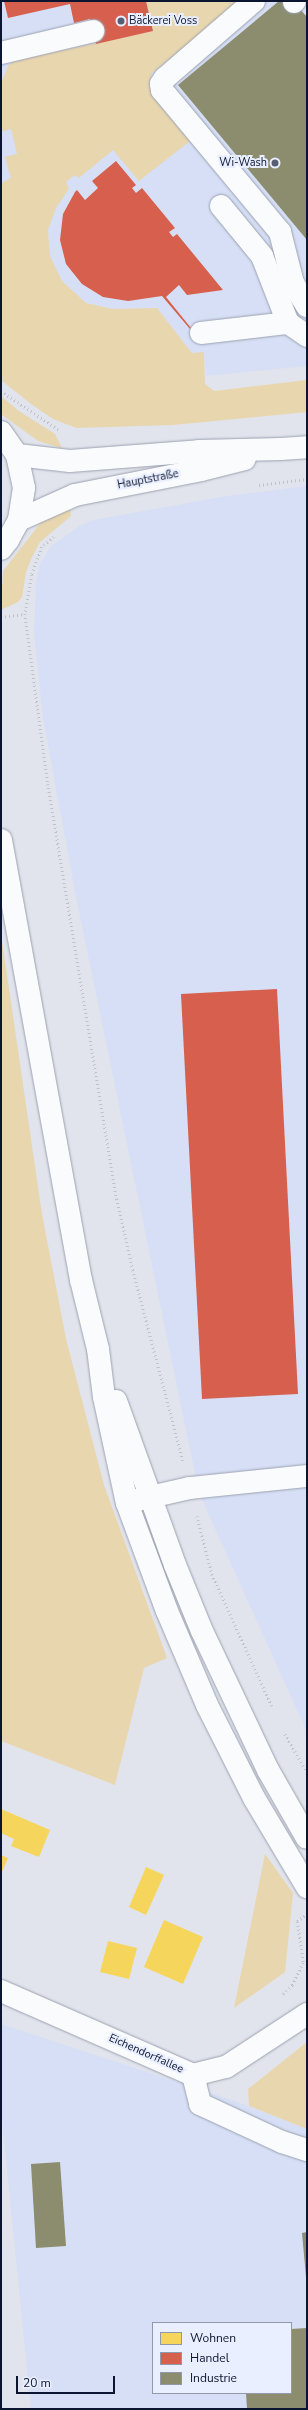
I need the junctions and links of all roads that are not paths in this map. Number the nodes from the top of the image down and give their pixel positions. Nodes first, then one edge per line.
1 (254, 1) edge
2 (93, 31) dead end
3 (1, 54) edge
4 (221, 206) dead end
5 (307, 306) edge
6 (288, 323) junction
7 (201, 333) dead end
8 (307, 336) edge
9 (1, 432) edge
10 (307, 447) edge
11 (281, 449) junction
12 (17, 455) junction
13 (19, 520) junction
14 (1, 549) edge
15 (1, 840) edge
16 (98, 1349) junction
17 (307, 1476) edge
18 (151, 1496) junction
19 (126, 1503) junction
20 (307, 1838) edge
21 (307, 1887) edge
22 (1, 1991) edge
23 (307, 2014) edge
24 (193, 2075) junction
25 (307, 2150) edge

1 - 5 street
2 - 3 street
4 - 6 street
6 - 7 street
6 - 8 street
9 - 12 street
10 - 11 street, Hauptstraße
11 - 12 street, Hauptstraße
11 - 13 street, Hauptstraße
12 - 13 street
13 - 14 street
15 - 16 street
16 - 18 street
16 - 19 street
17 - 18 street
18 - 19 street
18 - 20 street
19 - 21 street
22 - 24 street, Eichendorffallee
23 - 24 street, Eichendorffallee
24 - 25 street

